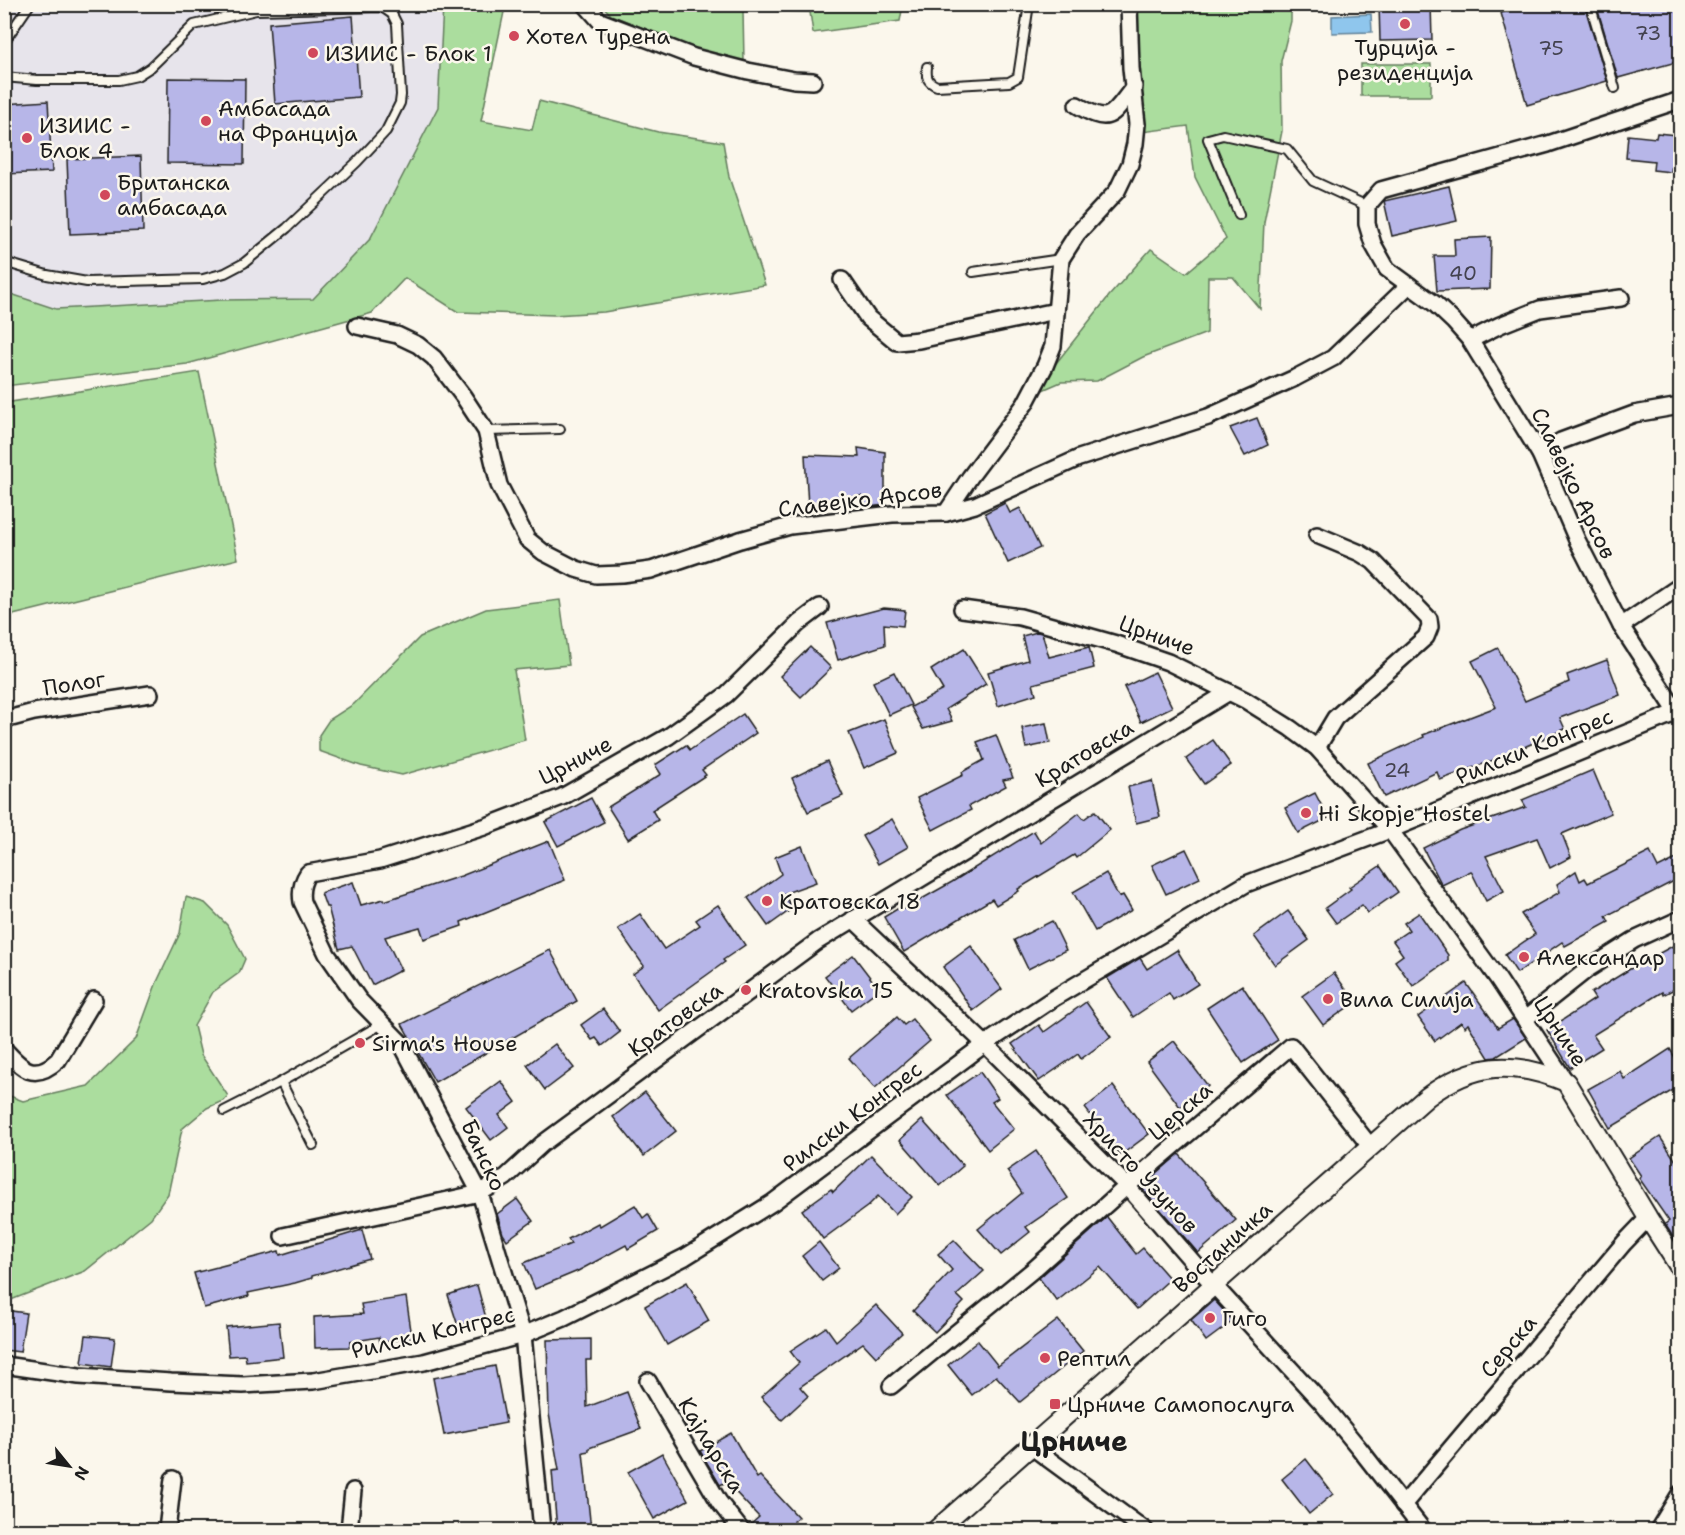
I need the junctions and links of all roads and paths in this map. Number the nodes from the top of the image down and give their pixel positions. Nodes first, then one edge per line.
1 (30, 4) edge
2 (585, 4) edge
3 (1029, 4) edge
4 (1129, 4) edge
5 (1590, 4) edge
6 (4, 42) edge
7 (927, 67) dead end
8 (4, 77) edge
9 (813, 81) dead end
10 (1134, 87) junction
11 (1615, 88) dead end
12 (1680, 100) edge
13 (1077, 105) dead end
14 (1367, 206) junction
15 (1239, 215) dead end
16 (1061, 259) junction
17 (4, 262) edge
18 (973, 272) dead end
19 (842, 280) dead end
20 (1409, 285) junction
21 (1621, 298) dead end
22 (1056, 311) junction
23 (357, 326) dead end
24 (1470, 340) junction
25 (1680, 406) edge
26 (560, 429) dead end
27 (486, 431) junction
28 (1540, 454) junction
29 (946, 513) junction
30 (1317, 535) dead end
31 (1680, 586) edge
32 (820, 607) dead end
33 (963, 609) dead end
34 (1621, 626) junction
35 (1229, 692) junction
36 (150, 694) dead end
37 (1679, 713) edge
38 (4, 720) edge
39 (1317, 748) junction
40 (1390, 830) junction
41 (308, 873) joint
42 (853, 919) junction
43 (1680, 919) edge
44 (94, 1000) dead end
45 (1525, 1019) junction
46 (382, 1024) junction
47 (985, 1044) junction
48 (4, 1049) edge
49 (281, 1082) junction
50 (1566, 1082) junction
51 (224, 1111) dead end
52 (313, 1145) dead end
53 (1370, 1146) junction
54 (1127, 1185) junction
55 (480, 1192) junction
56 (1648, 1218) junction
57 (283, 1236) dead end
58 (1680, 1268) edge
59 (1215, 1285) junction
60 (523, 1335) junction
61 (4, 1365) edge
62 (648, 1381) dead end
63 (891, 1386) dead end
64 (1032, 1447) junction
65 (173, 1479) dead end
66 (353, 1491) dead end
67 (1680, 1494) edge
68 (1403, 1505) junction
69 (167, 1530) edge
70 (349, 1530) edge
71 (542, 1530) edge
72 (741, 1530) edge
73 (936, 1530) edge
74 (1145, 1530) edge
75 (1423, 1530) edge
76 (1658, 1530) edge

1 - 6 lane
2 - 9 street
3 - 7 lane
4 - 10 street
5 - 11 lane
8 - 17 lane
10 - 13 street
10 - 16 street
12 - 14 street
14 - 15 lane
14 - 20 street, Славејко Арсов
16 - 18 lane
16 - 22 street
19 - 22 street
20 - 24 street, Славејко Арсов
20 - 29 street, Славејко Арсов
21 - 24 street
22 - 29 street
23 - 27 street, Славејко Арсов
24 - 28 street, Славејко Арсов
25 - 28 street
26 - 27 lane
27 - 29 street, Славејко Арсов
28 - 34 street, Славејко Арсов
30 - 39 street
31 - 34 street
32 - 41 street, Црниче
33 - 35 street, Црниче
34 - 37 street, Славејко Арсов
35 - 39 street, Црниче
35 - 42 street, Кратовска
36 - 38 street, Полог
37 - 40 street, Рилски Конгрес
39 - 40 street, Црниче
40 - 45 street, Црниче
40 - 47 street, Рилски Конгрес
41 - 46 street, Банско
42 - 47 street, Христо Узунов
42 - 55 street, Кратовска
43 - 45 street
44 - 48 street
45 - 50 street, Црниче
46 - 49 lane
46 - 55 street, Банско
47 - 54 street, Христо Узунов
47 - 60 street, Рилски Конгрес
49 - 51 lane
49 - 52 lane
50 - 53 street, Востаничка
50 - 56 street, Црниче
53 - 54 street, Церска
53 - 59 street, Востаничка
54 - 59 street, Христо Узунов
54 - 63 street, Церска
55 - 57 street, Кратовска
55 - 60 street, Банско
56 - 58 street, Црниче
56 - 68 street, Серска
59 - 64 street, Востаничка
59 - 68 street, Христо Узунов
60 - 61 street, Рилски Конгрес
60 - 71 street, Банско
62 - 72 street, Кајларска
64 - 73 street, Востаничка
64 - 74 street
65 - 69 street
66 - 70 street
67 - 76 street
68 - 75 street, Христо Узунов

